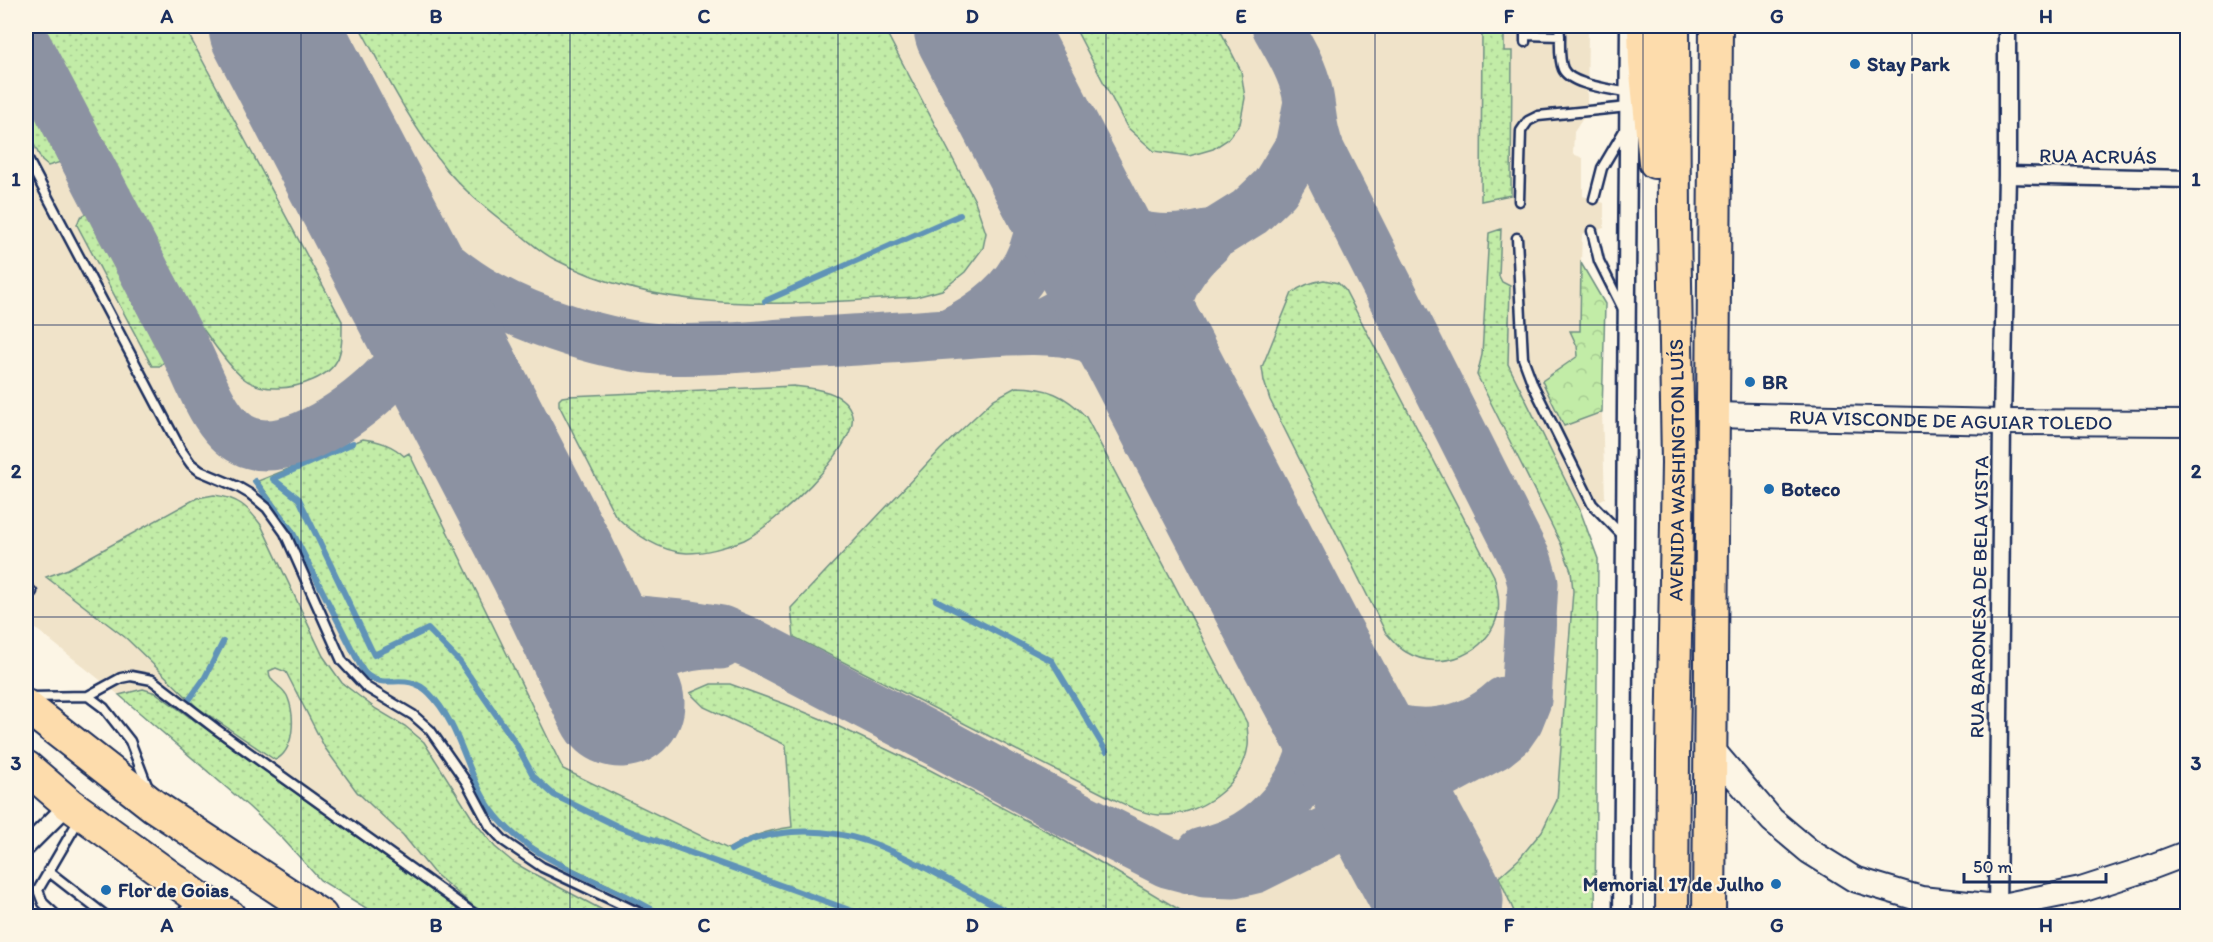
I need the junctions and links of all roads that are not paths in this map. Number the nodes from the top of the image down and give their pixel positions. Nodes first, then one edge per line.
1 (1559, 26) edge
2 (1629, 26) edge
3 (1644, 26) edge
4 (1673, 26) edge
5 (1716, 26) edge
6 (2007, 26) edge
7 (1525, 34) edge
8 (1560, 36) junction
9 (1628, 108) junction
10 (26, 156) edge
11 (2007, 175) junction
12 (2187, 179) edge
13 (1594, 199) dead end
14 (1519, 201) dead end
15 (1674, 223) junction
16 (1592, 231) dead end
17 (1516, 238) dead end
18 (1626, 315) junction
19 (1714, 415) junction
20 (2002, 422) junction
21 (2187, 423) edge
22 (1625, 537) junction
23 (88, 696) junction
24 (26, 697) edge
25 (26, 706) edge
26 (1710, 747) junction
27 (26, 767) edge
28 (154, 806) junction
29 (76, 809) junction
30 (26, 847) edge
31 (2187, 853) edge
32 (48, 871) junction
33 (189, 907) edge
34 (1997, 912) edge
35 (57, 916) edge
36 (106, 916) edge
37 (229, 916) edge
38 (321, 916) edge
39 (477, 916) edge
40 (646, 916) edge
41 (1622, 916) edge
42 (1672, 916) edge
43 (1709, 916) edge

1 - 8 lane
2 - 9 street
3 - 15 highway
4 - 15 highway, AVENIDA WASHINGTON LUÍS
5 - 19 highway, AVENIDA WASHINGTON LUÍS
6 - 11 street, RUA BARONESA DE BELA VISTA
7 - 8 lane
8 - 9 lane
9 - 13 lane
9 - 14 lane
9 - 18 street
10 - 40 lane
11 - 12 street, RUA ACRUÁS
11 - 20 street, RUA BARONESA DE BELA VISTA
15 - 42 highway, AVENIDA WASHINGTON LUÍS
16 - 18 lane
17 - 22 lane
18 - 22 street
19 - 20 street, RUA VISCONDE DE AGUIAR TOLEDO
19 - 26 highway, AVENIDA WASHINGTON LUÍS
20 - 21 street, RUA VISCONDE DE AGUIAR TOLEDO
20 - 34 street, RUA BARONESA DE BELA VISTA
22 - 41 street
23 - 24 lane
23 - 28 lane
23 - 39 lane
25 - 28 highway
26 - 34 street
26 - 43 highway, AVENIDA WASHINGTON LUÍS
27 - 29 highway
28 - 38 highway
29 - 30 street
29 - 32 lane
29 - 33 highway
31 - 34 street
32 - 35 lane
32 - 36 lane
33 - 37 highway

